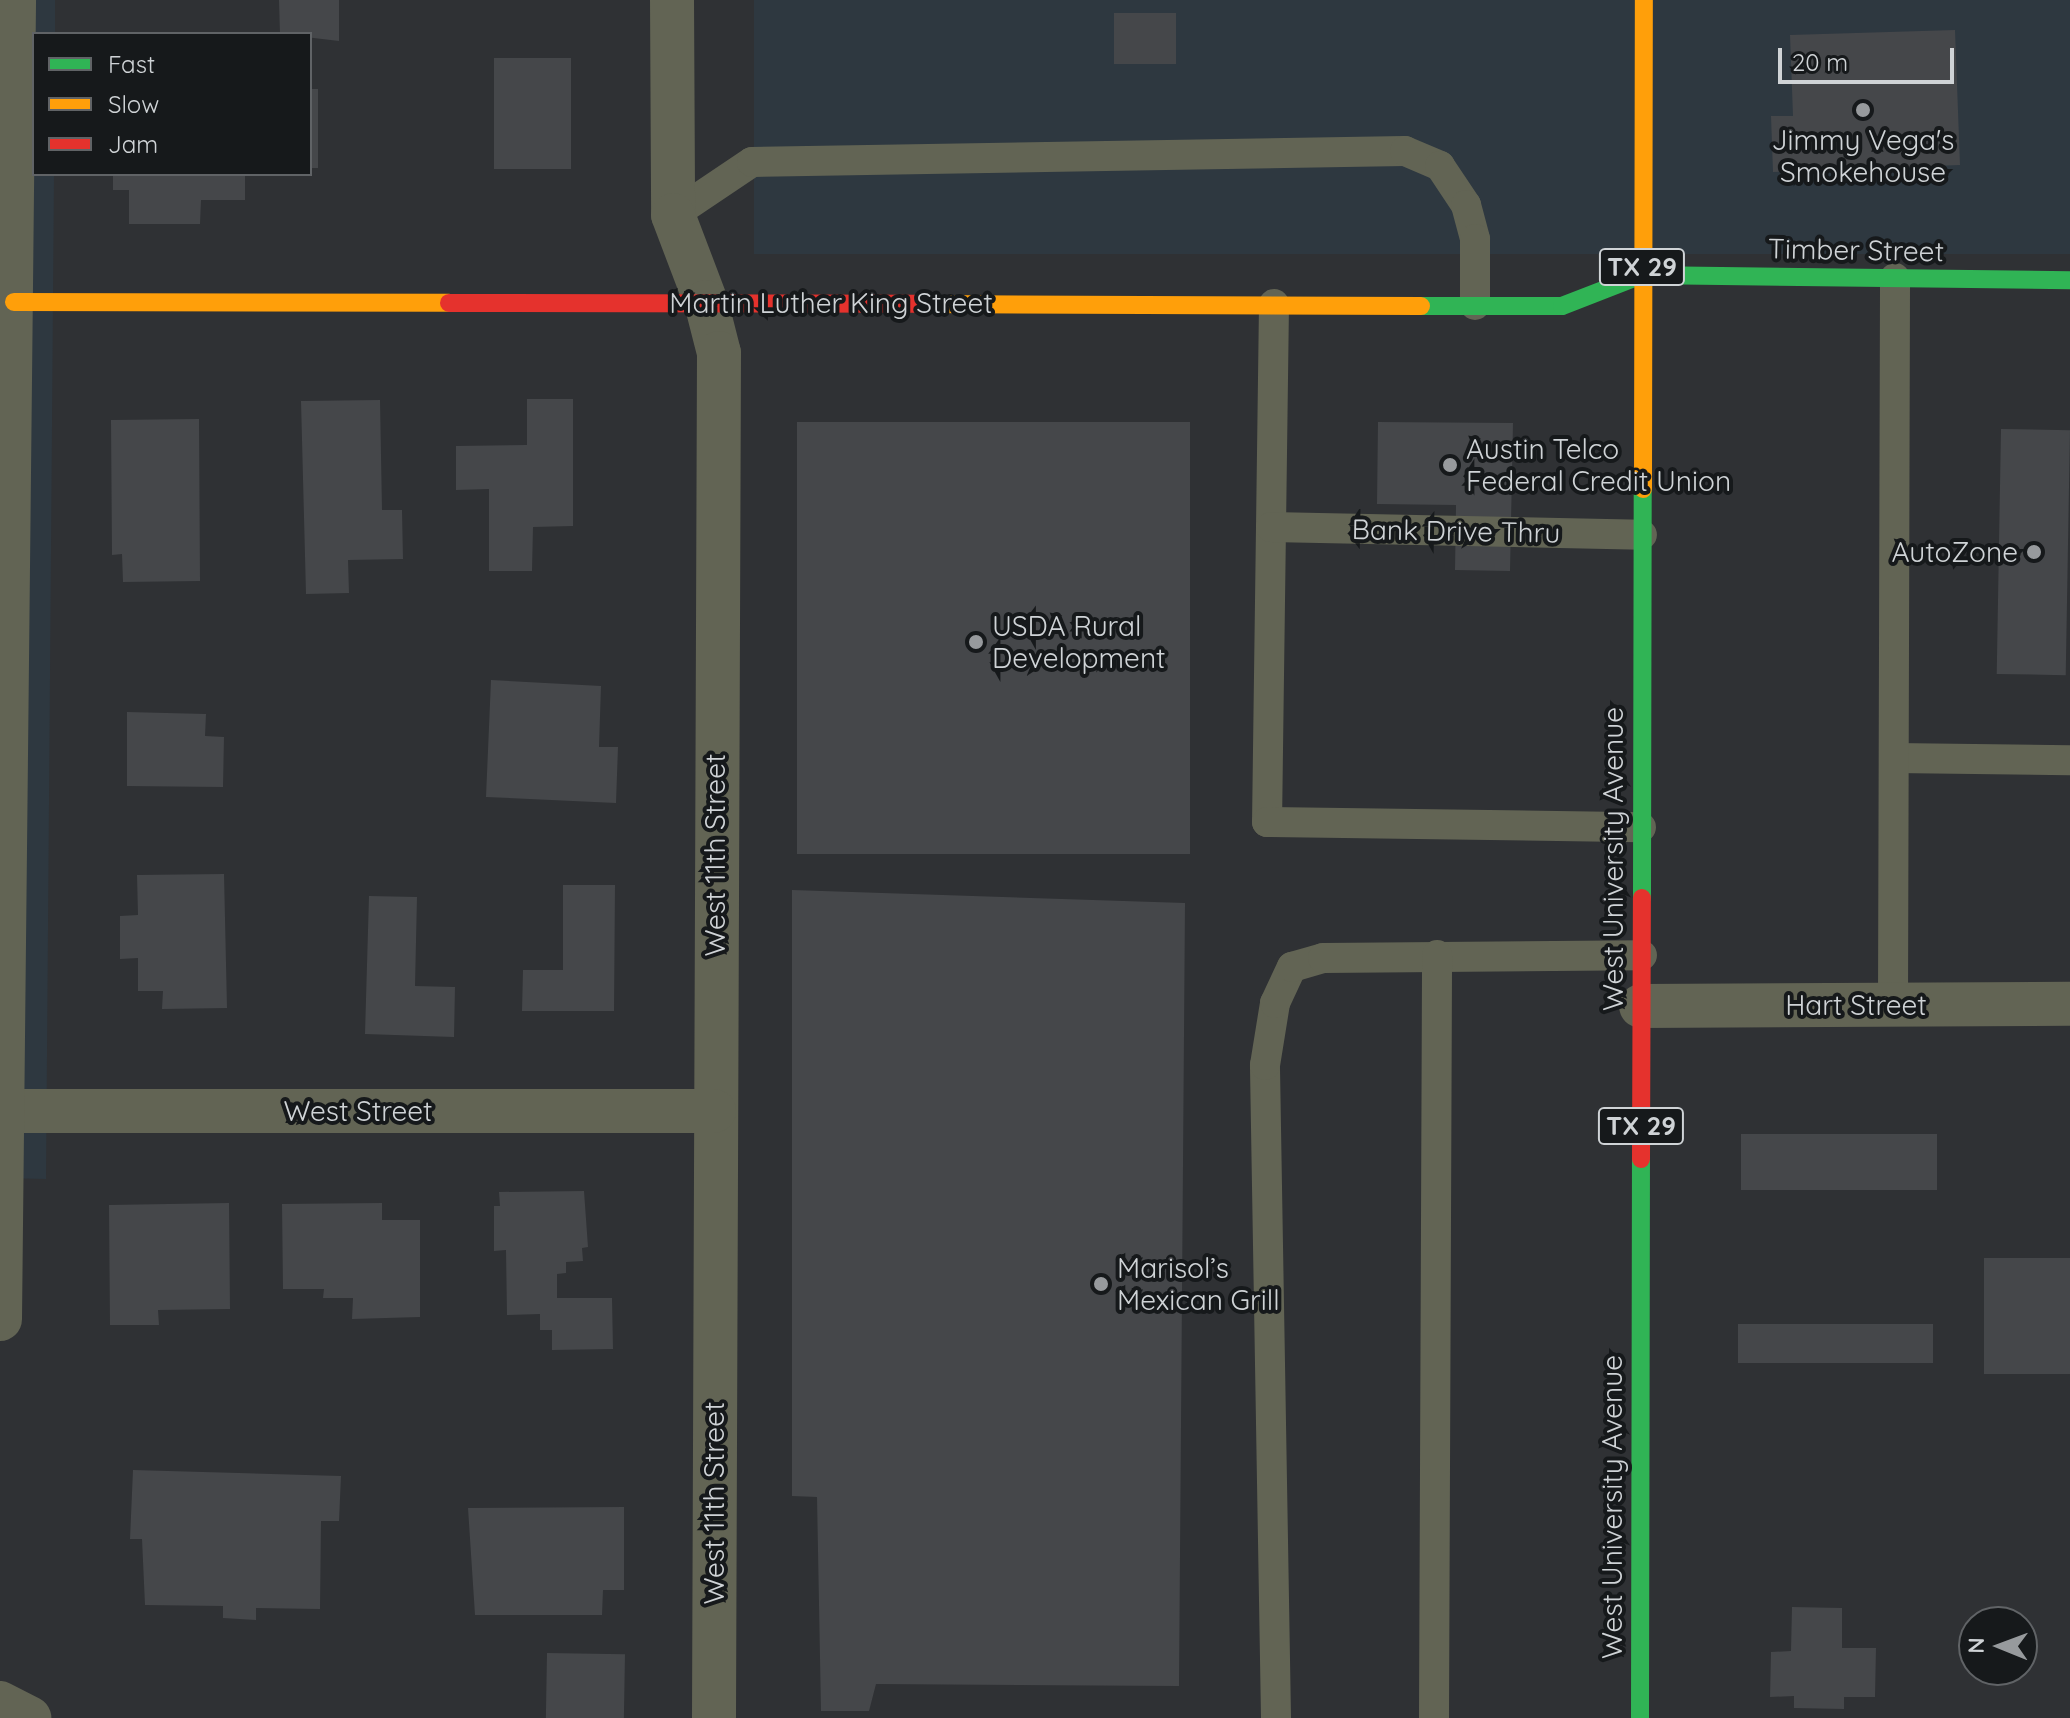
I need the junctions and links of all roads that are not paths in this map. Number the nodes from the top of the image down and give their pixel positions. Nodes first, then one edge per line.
1 (14, 0) edge
2 (672, 0) edge
3 (1644, 0) edge
4 (673, 215) junction
5 (1642, 275) junction
6 (1895, 278) junction
7 (2070, 280) edge
8 (14, 302) junction
9 (706, 302) junction
10 (1274, 304) junction
11 (1475, 305) junction
12 (7, 417) edge
13 (1271, 527) junction
14 (1642, 535) junction
15 (1894, 758) junction
16 (2070, 760) edge
17 (1641, 827) junction
18 (1437, 955) junction
19 (1642, 955) junction
20 (2070, 1004) edge
21 (1893, 1005) junction
22 (1641, 1006) junction
23 (3, 1111) junction
24 (714, 1111) junction
25 (1, 1229) edge
26 (0, 1319) edge
27 (0, 1703) edge
28 (29, 1718) edge
29 (714, 1718) edge
30 (1276, 1718) edge
31 (1434, 1718) edge
32 (1640, 1718) edge

1 - 8 street
2 - 4 street, West 11th Street
3 - 5 street, West University Avenue / TX 29
4 - 9 street, West 11th Street
4 - 11 lane
5 - 6 street, Timber Street
5 - 11 street, Martin Luther King Street
5 - 14 street, West University Avenue / TX 29
6 - 7 street, Timber Street
6 - 15 lane
8 - 9 street, Martin Luther King Street
8 - 12 street
9 - 10 street, Martin Luther King Street
9 - 24 street, West 11th Street
10 - 11 street, Martin Luther King Street
10 - 13 lane
12 - 23 street
13 - 14 lane, Bank Drive Thru
13 - 17 lane
14 - 17 street, West University Avenue / TX 29
15 - 16 lane
15 - 21 lane
17 - 19 street, West University Avenue / TX 29
18 - 19 lane
18 - 30 lane
18 - 31 lane
19 - 22 street, West University Avenue / TX 29
20 - 21 street, Hart Street
21 - 22 street, Hart Street
22 - 32 street, West University Avenue / TX 29
23 - 24 street, West Street
23 - 25 street
24 - 29 street, West 11th Street
25 - 26 street
27 - 28 street

